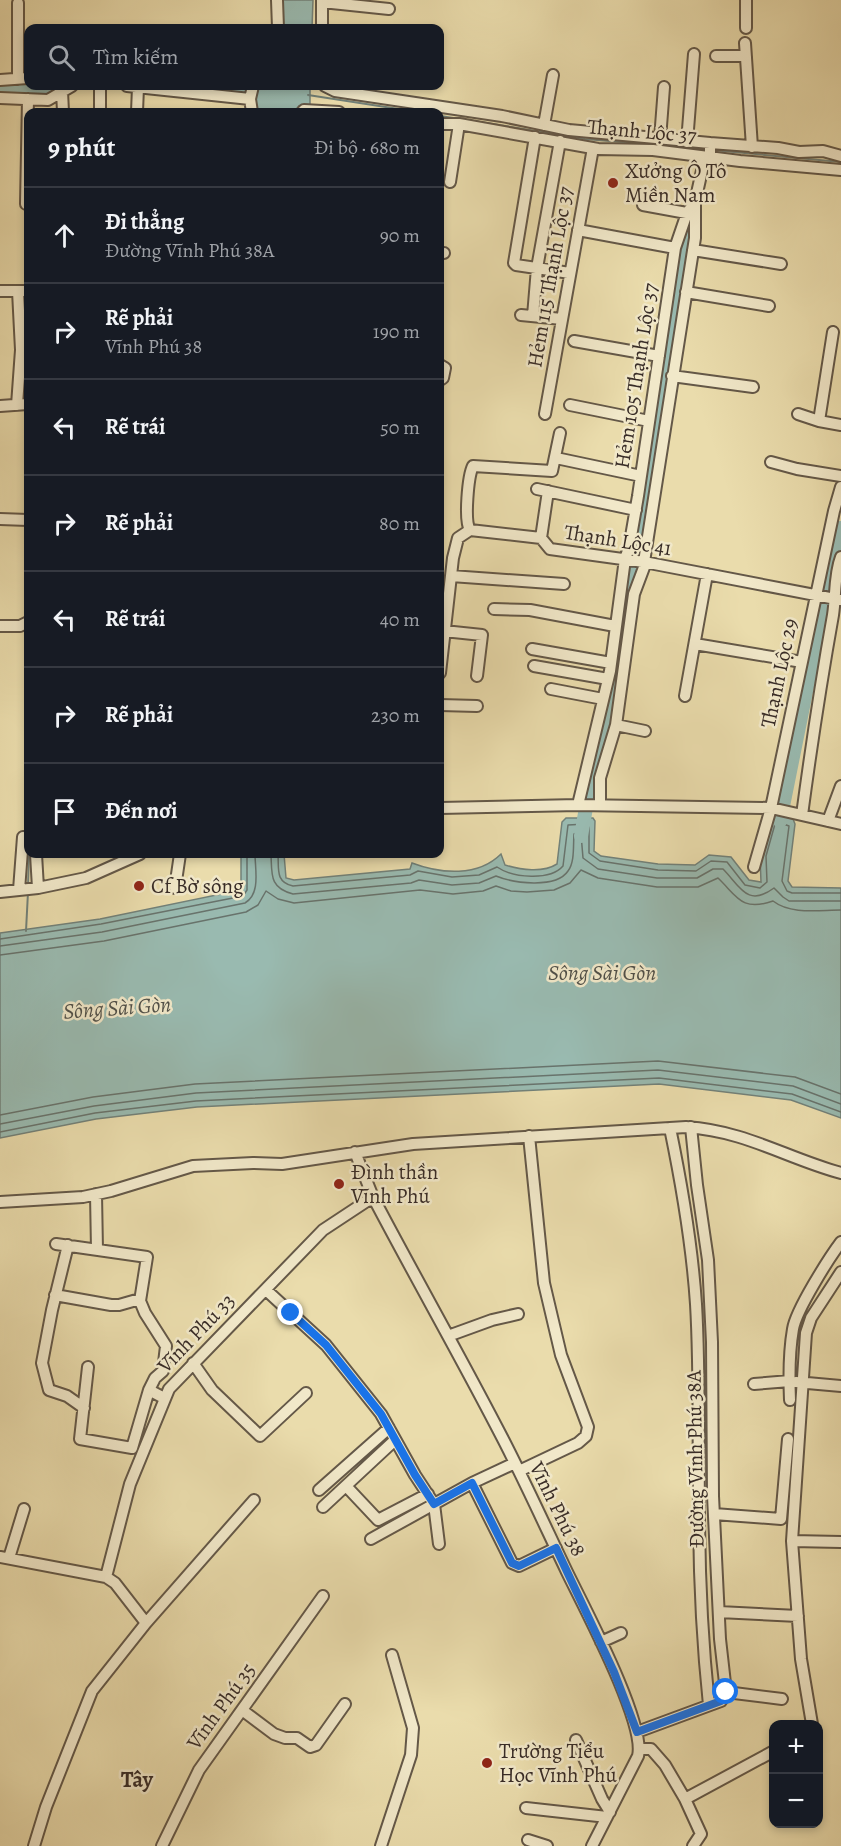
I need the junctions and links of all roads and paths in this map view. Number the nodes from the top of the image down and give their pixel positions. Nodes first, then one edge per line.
1 (277, 0) edge
2 (746, 0) edge
3 (322, 1) edge
4 (18, 3) dead end
5 (389, 9) dead end
6 (278, 24) edge
7 (322, 24) edge
8 (746, 28) dead end
9 (745, 43) dead end
10 (694, 54) dead end
11 (716, 56) dead end
12 (746, 56) junction
13 (553, 75) dead end
14 (23, 78) edge
15 (0, 80) edge
16 (664, 87) dead end
17 (64, 90) edge
18 (67, 90) edge
19 (100, 90) edge
20 (134, 90) edge
21 (169, 90) edge
22 (252, 90) edge
23 (333, 90) edge
24 (0, 98) edge
25 (28, 99) junction
26 (250, 99) junction
27 (28, 108) edge
28 (64, 108) edge
29 (100, 108) edge
30 (136, 108) edge
31 (251, 108) edge
32 (444, 124) edge
33 (459, 124) junction
34 (544, 125) junction
35 (535, 137) junction
36 (660, 139) junction
37 (560, 141) junction
38 (687, 142) junction
39 (752, 147) junction
40 (593, 148) junction
41 (709, 151) junction
42 (841, 156) edge
43 (841, 170) edge
44 (450, 182) dead end
45 (643, 205) dead end
46 (691, 214) junction
47 (578, 230) junction
48 (675, 248) junction
49 (693, 250) junction
50 (781, 264) dead end
51 (537, 268) junction
52 (570, 273) junction
53 (0, 291) edge
54 (23, 291) edge
55 (686, 292) junction
56 (769, 306) dead end
57 (562, 320) junction
58 (833, 332) dead end
59 (574, 341) dead end
60 (659, 356) junction
61 (672, 376) junction
62 (753, 387) dead end
63 (23, 404) edge
64 (570, 405) dead end
65 (0, 406) edge
66 (545, 414) dead end
67 (798, 414) dead end
68 (650, 421) junction
69 (819, 421) junction
70 (841, 425) edge
71 (560, 433) dead end
72 (556, 458) junction
73 (771, 462) dead end
74 (641, 476) junction
75 (841, 476) edge
76 (841, 487) edge
77 (636, 510) junction
78 (0, 519) edge
79 (24, 520) edge
80 (836, 522) edge
81 (470, 530) junction
82 (540, 538) junction
83 (841, 557) edge
84 (627, 560) junction
85 (645, 562) junction
86 (707, 574) junction
87 (451, 576) junction
88 (564, 584) dead end
89 (816, 594) junction
90 (836, 598) edge
91 (494, 609) dead end
92 (444, 619) edge
93 (24, 624) edge
94 (444, 625) edge
95 (0, 626) edge
96 (615, 626) junction
97 (695, 644) junction
98 (532, 649) dead end
99 (802, 662) junction
100 (611, 663) junction
101 (534, 666) dead end
102 (477, 676) dead end
103 (608, 679) junction
104 (551, 690) dead end
105 (685, 696) dead end
106 (603, 699) junction
107 (444, 705) edge
108 (477, 706) dead end
109 (616, 725) junction
110 (645, 731) dead end
111 (841, 786) edge
112 (578, 805) junction
113 (598, 805) junction
114 (444, 808) edge
115 (771, 808) junction
116 (800, 814) junction
117 (828, 821) junction
118 (841, 824) edge
119 (23, 837) dead end
120 (24, 847) edge
121 (25, 858) edge
122 (35, 858) edge
123 (131, 858) edge
124 (179, 858) edge
125 (754, 867) dead end
126 (175, 888) dead end
127 (28, 889) junction
128 (0, 892) edge
129 (691, 1127) junction
130 (670, 1128) junction
131 (529, 1136) junction
132 (355, 1152) junction
133 (841, 1173) edge
134 (96, 1194) junction
135 (373, 1197) junction
136 (0, 1202) edge
137 (841, 1242) edge
138 (56, 1244) dead end
139 (68, 1245) junction
140 (97, 1250) junction
141 (841, 1272) edge
142 (266, 1290) junction
143 (56, 1295) junction
144 (140, 1299) junction
145 (518, 1314) dead end
146 (448, 1336) junction
147 (193, 1363) junction
148 (88, 1367) dead end
149 (795, 1382) junction
150 (754, 1383) dead end
151 (841, 1386) edge
152 (306, 1393) dead end
153 (156, 1394) junction
154 (790, 1400) dead end
155 (84, 1408) junction
156 (389, 1428) junction
157 (788, 1439) dead end
158 (395, 1440) junction
159 (517, 1467) junction
160 (472, 1483) junction
161 (346, 1486) junction
162 (319, 1490) dead end
163 (428, 1494) junction
164 (254, 1500) dead end
165 (434, 1504) junction
166 (323, 1507) dead end
167 (24, 1509) dead end
168 (714, 1514) junction
169 (370, 1539) dead end
170 (792, 1541) junction
171 (841, 1542) edge
172 (439, 1544) dead end
173 (556, 1548) junction
174 (4, 1557) edge
175 (106, 1577) junction
176 (323, 1596) dead end
177 (719, 1612) junction
178 (798, 1616) junction
179 (147, 1623) junction
180 (621, 1633) dead end
181 (601, 1642) junction
182 (392, 1655) dead end
183 (726, 1692) junction
184 (782, 1700) dead end
185 (345, 1704) dead end
186 (709, 1705) junction
187 (242, 1710) junction
188 (811, 1720) edge
189 (637, 1732) junction
190 (576, 1740) dead end
191 (639, 1749) junction
192 (769, 1754) edge
193 (685, 1798) junction
194 (526, 1808) dead end
195 (609, 1815) junction
196 (528, 1840) dead end
197 (34, 1846) edge
198 (162, 1846) edge
199 (381, 1846) edge
200 (547, 1846) edge
201 (592, 1846) edge
202 (693, 1846) edge

1 - 6 street
2 - 8 street
3 - 5 street
3 - 7 street
4 - 14 street
9 - 12 street
10 - 38 street
11 - 12 street
12 - 39 street
13 - 34 street
14 - 15 street
16 - 36 street
17 - 25 street
18 - 28 street
19 - 29 street
20 - 30 street
21 - 26 street
22 - 26 street
23 - 34 street
24 - 25 street
25 - 27 street
26 - 31 street
32 - 33 street, Thạnh Lộc 37
33 - 35 street, Thạnh Lộc 37
33 - 44 street
34 - 36 street
35 - 37 street, Thạnh Lộc 37
35 - 51 street
36 - 38 street
37 - 40 street, Thạnh Lộc 37
37 - 51 street
38 - 41 street
39 - 41 street
39 - 42 street
40 - 41 street, Thạnh Lộc 37
40 - 47 street, Hẻm 115 Thạnh Lộc 37
41 - 43 street, Thạnh Lộc 37
41 - 46 street
45 - 46 street
46 - 48 street, Hẻm 105 Thạnh Lộc 37
46 - 49 street
47 - 48 street
47 - 52 street, Hẻm 115 Thạnh Lộc 37
48 - 60 street, Hẻm 105 Thạnh Lộc 37
49 - 50 street
49 - 55 street
51 - 52 street
51 - 57 street
52 - 57 street, Hẻm 115 Thạnh Lộc 37
53 - 54 street
54 - 63 street
55 - 56 street
55 - 61 street
57 - 66 street, Hẻm 115 Thạnh Lộc 37
58 - 69 street
59 - 60 street
60 - 68 street, Hẻm 105 Thạnh Lộc 37
61 - 62 street
61 - 85 street
63 - 65 street
64 - 68 street
67 - 69 street
68 - 74 street, Hẻm 105 Thạnh Lộc 37
69 - 70 street
71 - 72 street
72 - 74 street
72 - 81 street
73 - 75 street
74 - 77 street, Hẻm 105 Thạnh Lộc 37
76 - 80 street, Thạnh Lộc 29
77 - 82 street
77 - 84 street, Hẻm 105 Thạnh Lộc 37
78 - 79 street
80 - 89 street, Thạnh Lộc 29
81 - 82 street, Thạnh Lộc 41
81 - 87 street
82 - 84 street, Thạnh Lộc 41
83 - 90 street
84 - 85 street, Thạnh Lộc 41
84 - 96 street, Hẻm 105 Thạnh Lộc 37
85 - 86 street, Thạnh Lộc 41
85 - 109 street
86 - 89 street, Thạnh Lộc 41
86 - 97 street
87 - 88 street
87 - 92 street
89 - 90 street, Thạnh Lộc 41
89 - 99 street, Thạnh Lộc 29
90 - 116 street
91 - 96 street
93 - 95 street
94 - 102 street
96 - 100 street, Hẻm 105 Thạnh Lộc 37
97 - 99 street
97 - 105 street
98 - 100 street
99 - 115 street, Thạnh Lộc 29
100 - 103 street, Hẻm 105 Thạnh Lộc 37
101 - 103 street
103 - 106 street, Hẻm 105 Thạnh Lộc 37
104 - 106 street
106 - 112 street, Hẻm 105 Thạnh Lộc 37
107 - 108 street
109 - 110 street
109 - 113 street
111 - 117 street
112 - 113 street
112 - 114 street
113 - 115 street
115 - 116 street
115 - 125 street, Thạnh Lộc 29
116 - 117 street
117 - 118 street
119 - 120 street
121 - 127 street
122 - 127 street
123 - 127 street
124 - 126 street
127 - 128 street
129 - 130 street
129 - 133 street
129 - 168 street, Đường Vĩnh Phú 38A
130 - 131 street
130 - 186 street
131 - 132 street
131 - 159 street
132 - 134 street
132 - 135 street, Vĩnh Phú 38
134 - 136 street
134 - 140 street
135 - 142 street, Vĩnh Phú 33
135 - 146 street, Vĩnh Phú 38
137 - 149 street
138 - 139 street
139 - 140 street
139 - 143 street
140 - 144 street
141 - 149 street
142 - 147 street, Vĩnh Phú 33
142 - 156 street
143 - 144 street
143 - 155 street
144 - 153 street
145 - 146 street
146 - 159 street, Vĩnh Phú 38
147 - 152 street
147 - 153 street, Vĩnh Phú 33
148 - 155 street
149 - 150 street
149 - 151 street
149 - 154 street
149 - 170 street
153 - 155 street
153 - 175 street, Vĩnh Phú 33
156 - 158 street
156 - 162 street
157 - 168 street
158 - 161 street
158 - 163 street
159 - 160 street
159 - 173 street, Vĩnh Phú 38
160 - 165 street
160 - 173 street
161 - 163 street
161 - 166 street
163 - 165 street
164 - 179 street
165 - 169 street
165 - 172 street
167 - 174 street
168 - 177 street, Đường Vĩnh Phú 38A
170 - 171 street
170 - 178 street
173 - 181 street, Vĩnh Phú 38
174 - 175 street
175 - 179 street
176 - 187 street, Vĩnh Phú 35
177 - 178 street
177 - 183 street, Đường Vĩnh Phú 38A
178 - 188 street
179 - 197 street
180 - 181 street
181 - 189 street, Vĩnh Phú 38
182 - 199 street
183 - 184 street
183 - 186 street
185 - 187 street
186 - 189 street
187 - 198 street, Vĩnh Phú 35
189 - 191 street, Vĩnh Phú 38
190 - 195 street
191 - 193 street
191 - 195 street, Vĩnh Phú 38
192 - 193 street
193 - 202 street
194 - 195 street
195 - 201 street, Vĩnh Phú 38
196 - 200 street

